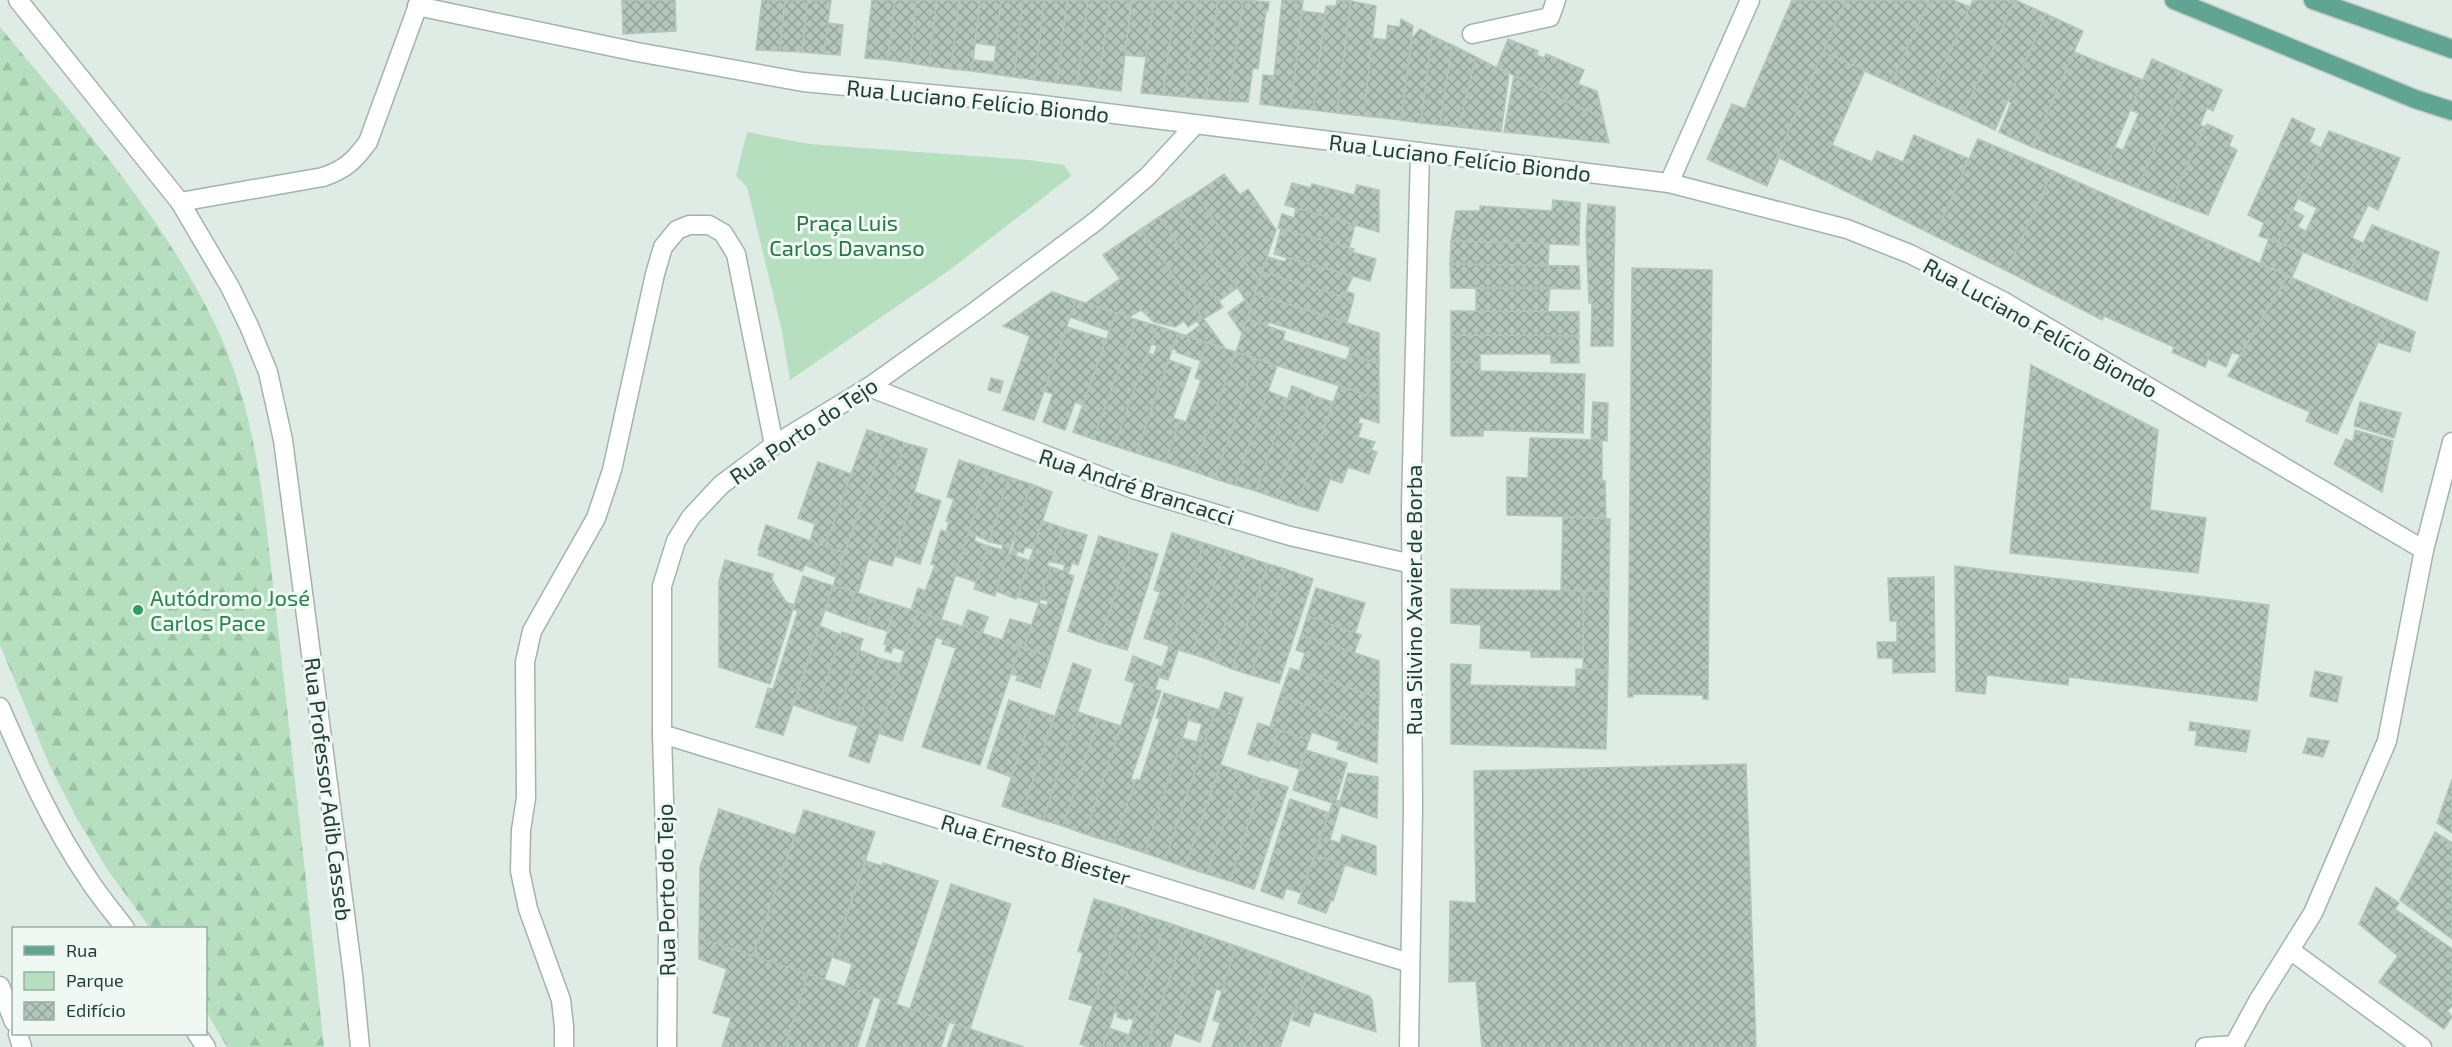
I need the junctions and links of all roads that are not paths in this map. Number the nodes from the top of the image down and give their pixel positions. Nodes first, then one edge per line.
1 (18, 0) edge
2 (1556, 0) edge
3 (1750, 0) edge
4 (2174, 0) edge
5 (2313, 0) edge
6 (418, 3) edge
7 (1472, 34) dead end
8 (2452, 49) edge
9 (2452, 111) edge
10 (1195, 125) junction
11 (1420, 152) junction
12 (1669, 183) junction
13 (180, 202) junction
14 (869, 387) junction
15 (2452, 442) edge
16 (774, 445) junction
17 (2424, 549) junction
18 (1412, 564) junction
19 (0, 707) edge
20 (662, 734) junction
21 (124, 927) edge
22 (2290, 950) junction
23 (1410, 963) junction
24 (0, 986) edge
25 (12, 1017) edge
26 (2234, 1046) edge
27 (360, 1047) edge
28 (564, 1047) edge
29 (667, 1047) edge
30 (1409, 1047) edge
31 (2205, 1047) edge
32 (2422, 1047) edge

1 - 13 street, Rua Professor Adib Casseb
2 - 7 street
3 - 12 street
4 - 9 main road
5 - 8 main road
6 - 10 street, Rua Luciano Felício Biondo
6 - 13 street
10 - 11 street, Rua Luciano Felício Biondo
10 - 14 street, Rua Porto do Tejo
11 - 12 street, Rua Luciano Felício Biondo
11 - 18 street, Rua Silvino Xavier de Borba
12 - 17 street, Rua Luciano Felício Biondo
13 - 27 street, Rua Professor Adib Casseb
14 - 16 street, Rua Porto do Tejo
14 - 18 street, Rua André Brancacci
15 - 17 street
16 - 20 street, Rua Porto do Tejo
16 - 28 street
17 - 22 street
18 - 23 street, Rua Silvino Xavier de Borba
19 - 21 street
20 - 23 street, Rua Ernesto Biester
20 - 29 street, Rua Porto do Tejo
22 - 26 street
22 - 32 street
23 - 30 street, Rua Silvino Xavier de Borba
24 - 25 street
26 - 31 street

